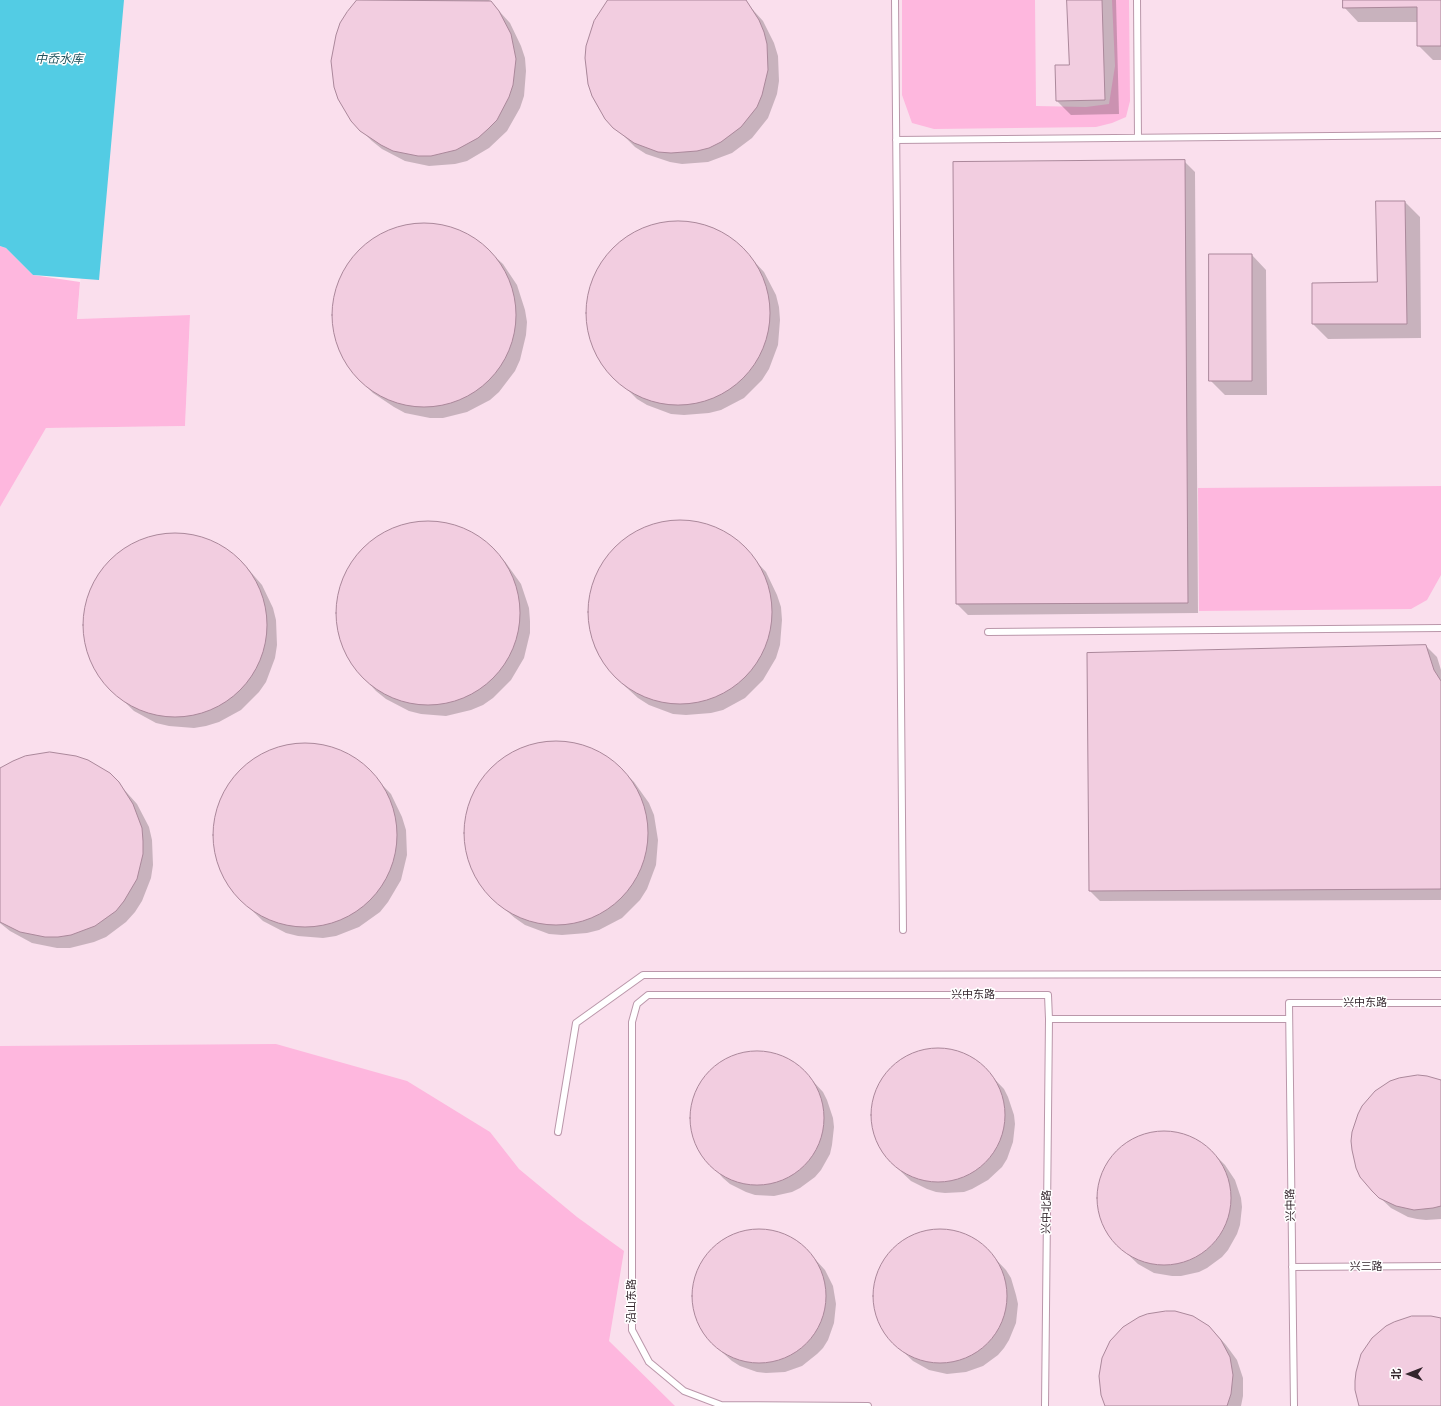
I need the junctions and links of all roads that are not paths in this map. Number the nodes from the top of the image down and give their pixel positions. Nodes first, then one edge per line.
1 (895, 0) edge
2 (1137, 0) edge
3 (1441, 134) edge
4 (1138, 138) junction
5 (896, 140) junction
6 (1441, 628) edge
7 (988, 632) dead end
8 (903, 930) dead end
9 (1441, 974) edge
10 (1441, 1003) edge
11 (637, 1004) joint
12 (1289, 1004) joint
13 (1049, 1019) junction
14 (1289, 1019) junction
15 (558, 1132) dead end
16 (1441, 1266) edge
17 (1292, 1267) junction
18 (868, 1406) edge
19 (1045, 1406) edge
20 (1294, 1406) edge

1 - 5 lane
2 - 4 lane
3 - 4 lane
4 - 5 lane
5 - 8 lane
6 - 7 lane
9 - 15 lane
10 - 12 lane, 兴中东路
11 - 13 lane, 兴中东路
11 - 18 lane, 沿山东路
12 - 14 lane, 兴中路
13 - 14 lane
13 - 19 lane, 兴中北路
14 - 17 lane, 兴中路
16 - 17 lane, 兴三路
17 - 20 lane, 兴中路

